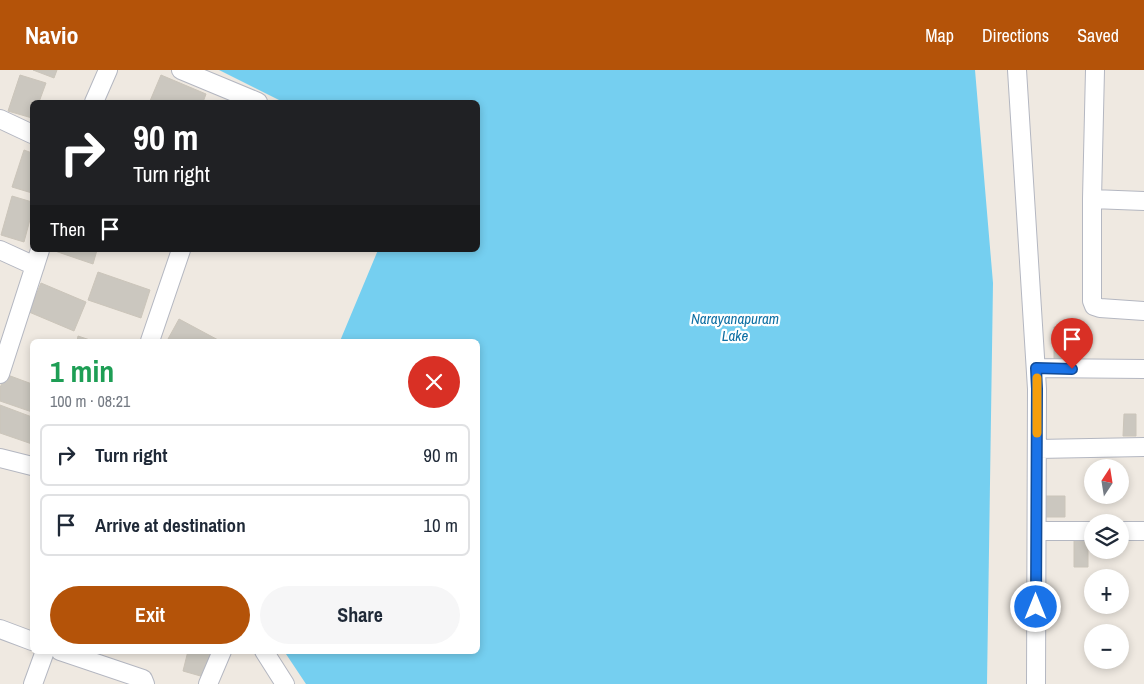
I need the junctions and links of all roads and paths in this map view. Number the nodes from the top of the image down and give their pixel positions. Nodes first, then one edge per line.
1 (108, 70) edge
2 (181, 70) edge
3 (1017, 70) edge
4 (1095, 70) edge
5 (234, 98) edge
6 (95, 100) edge
7 (0, 119) edge
8 (30, 133) edge
9 (1092, 199) junction
10 (1144, 201) edge
11 (0, 250) edge
12 (180, 252) edge
13 (37, 258) edge
14 (1144, 311) edge
15 (151, 339) edge
16 (1036, 368) junction
17 (1144, 369) edge
18 (0, 374) edge
19 (1144, 447) edge
20 (1037, 449) junction
21 (0, 458) edge
22 (30, 466) edge
23 (1037, 530) junction
24 (1084, 531) edge
25 (1129, 531) edge
26 (1144, 531) edge
27 (0, 629) edge
28 (30, 640) edge
29 (44, 654) edge
30 (69, 654) edge
31 (221, 654) edge
32 (266, 654) edge
33 (33, 684) edge
34 (145, 684) edge
35 (208, 684) edge
36 (285, 684) edge
37 (1036, 684) edge

1 - 6 street
2 - 5 street
3 - 16 street
4 - 9 street
7 - 8 street
9 - 10 street
9 - 14 street
11 - 13 street
12 - 15 street
13 - 18 street
16 - 17 street
16 - 20 street
19 - 20 street
20 - 23 street
21 - 22 street
23 - 24 street
23 - 37 street
25 - 26 street
27 - 28 street
29 - 33 street
30 - 34 street
31 - 35 street
32 - 36 street

